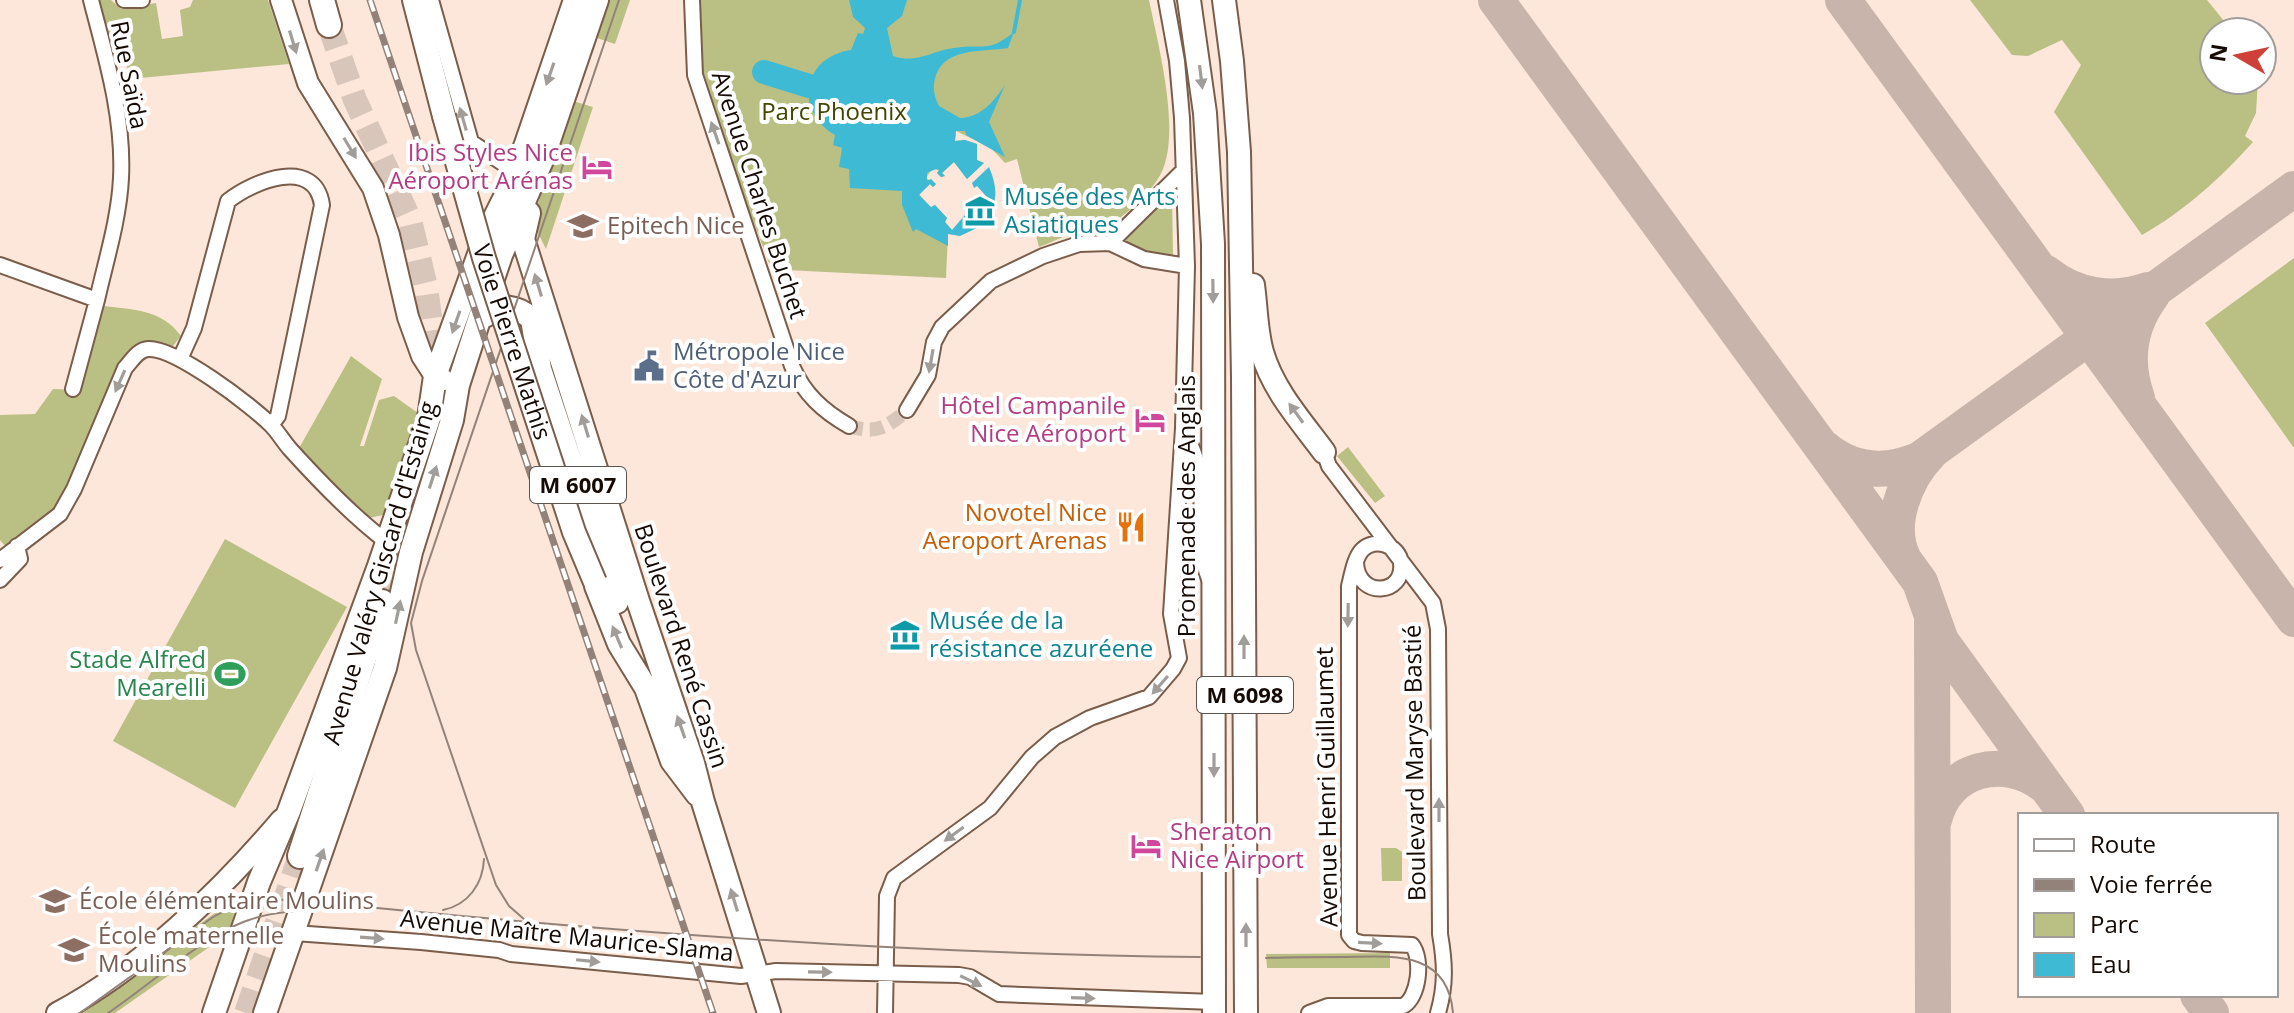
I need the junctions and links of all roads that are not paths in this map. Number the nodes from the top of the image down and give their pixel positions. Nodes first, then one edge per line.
1 (91, 0) edge
2 (124, 0) edge
3 (142, 0) edge
4 (281, 0) edge
5 (322, 0) edge
6 (414, 0) edge
7 (431, 0) edge
8 (575, 0) edge
9 (597, 0) edge
10 (692, 0) edge
11 (1166, 0) edge
12 (1189, 0) edge
13 (1224, 0) edge
14 (329, 25) tunnel mouth
15 (1239, 152) junction
16 (543, 158) junction
17 (1184, 170) junction
18 (516, 172) junction
19 (1110, 243) junction
20 (0, 265) edge
21 (1187, 266) junction
22 (97, 300) junction
23 (477, 326) junction
24 (180, 359) junction
25 (435, 376) junction
26 (458, 385) junction
27 (73, 389) dead end
28 (907, 410) tunnel mouth
29 (271, 425) junction
30 (849, 426) tunnel mouth
31 (1183, 428) junction
32 (1324, 452) joint
33 (1364, 514) junction
34 (387, 542) junction
35 (17, 546) junction
36 (1396, 551) junction
37 (411, 552) junction
38 (0, 560) edge
39 (1357, 560) junction
40 (0, 580) edge
41 (1213, 588) junction
42 (382, 602) tunnel mouth
43 (617, 602) dead end
44 (703, 802) junction
45 (289, 811) junction
46 (300, 856) tunnel mouth
47 (294, 933) junction
48 (884, 973) junction
49 (756, 975) junction
50 (1209, 1007) edge
51 (57, 1013) edge
52 (214, 1013) edge
53 (265, 1013) edge
54 (769, 1013) edge
55 (885, 1013) edge
56 (1246, 1013) edge
57 (1309, 1013) edge
58 (1438, 1013) edge

1 - 22 street, Rue Saïda
2 - 3 street, Rue Saïda
4 -> 25 main road
5 - 14 highway
44 -> 6 main road, Voie Pierre Mathis, bridge
18 -> 7 street
8 -> 18 main road
9 - 16 main road, Boulevard René Cassin
30 -> 10 street, Avenue Charles Buchet
11 - 17 street
12 -> 41 main road, Promenade des Anglais / M 6098
13 - 15 main road, M 6098
32 -> 15 main road
56 -> 15 main road, M 6098
16 - 23 main road, Boulevard René Cassin
44 -> 16 main road, Boulevard René Cassin
17 - 19 street
17 - 21 street
18 -> 25 main road
19 - 21 street
19 -> 28 street
20 - 22 street
21 - 31 street
22 - 27 street, Rue Saïda
23 - 26 main road, Avenue Valéry Giscard d'Estaing
23 - 43 main road, Boulevard René Cassin / M 6007
24 - 29 street
24 - 29 street
24 -> 35 street
25 - 26 main road
25 - 34 main road, Avenue Valéry Giscard d'Estaing
37 -> 26 main road, Avenue Valéry Giscard d'Estaing
29 - 34 street
31 - 41 street
31 -> 48 street
32 - 33 street, Boulevard Maryse Bastié
33 - 36 street, Boulevard Maryse Bastié
33 - 39 street
34 - 37 main road
34 - 45 main road, Avenue Valéry Giscard d'Estaing
35 - 38 street
35 - 40 street
36 - 39 street
36 - 39 street
58 -> 36 street, Boulevard Maryse Bastié
47 -> 37 main road, Avenue Valéry Giscard d'Estaing
39 -> 57 street, Avenue Henri Guillaumet
41 -> 50 main road, Promenade des Anglais / M 6098
42 - 46 highway
49 -> 44 main road, Boulevard René Cassin
45 - 51 main road
45 - 52 main road, Avenue Valéry Giscard d'Estaing
47 -> 49 street, Avenue Maître Maurice-Slama
47 - 53 main road, Avenue Valéry Giscard d'Estaing
49 -> 48 street, Avenue Maître Maurice-Slama
48 -> 50 street, Avenue Maître Maurice-Slama
48 - 55 street
49 - 54 main road, Boulevard René Cassin

